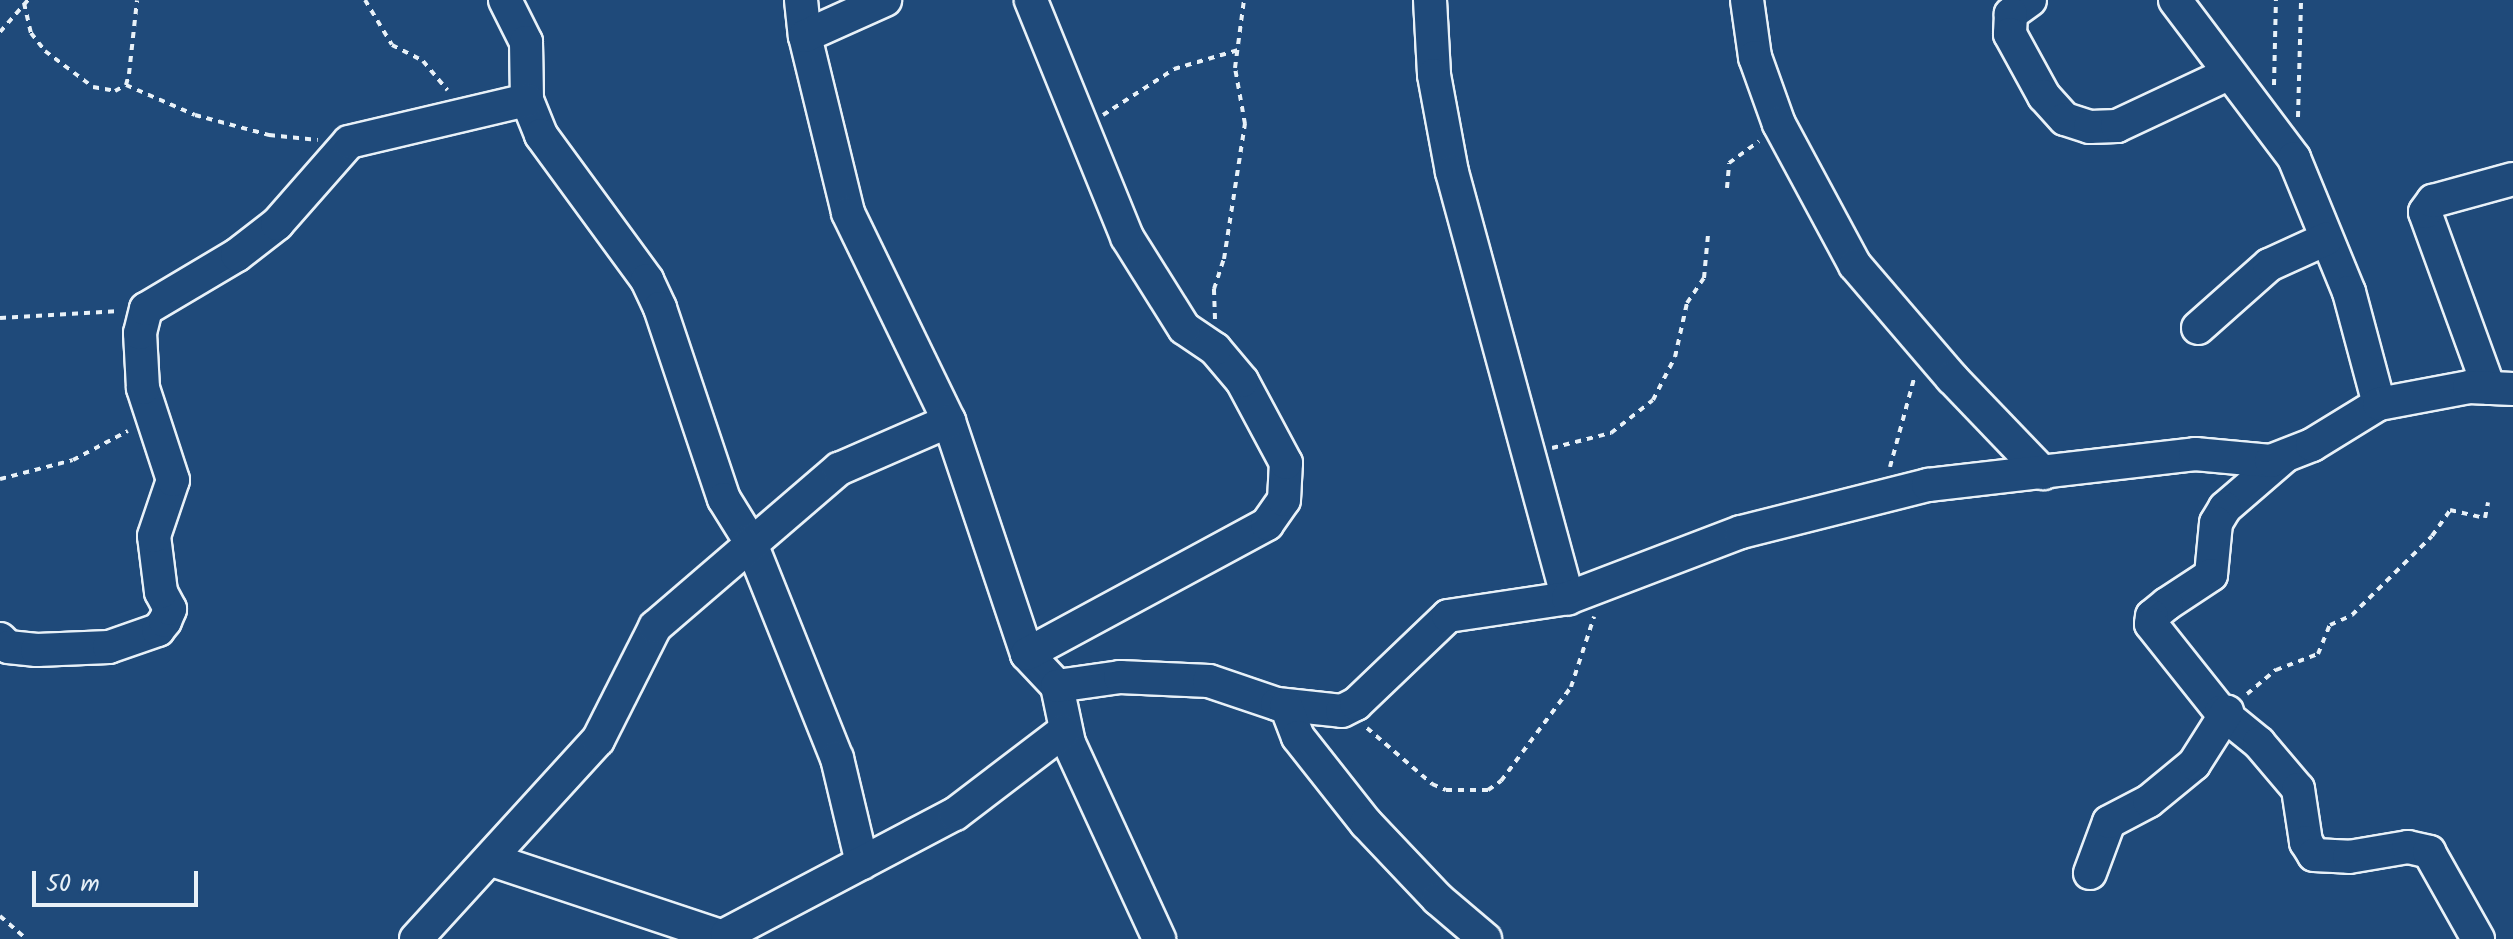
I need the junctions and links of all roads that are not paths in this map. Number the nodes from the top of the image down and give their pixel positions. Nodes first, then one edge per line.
1 (505, 0) edge
2 (801, 0) edge
3 (885, 0) edge
4 (1031, 0) edge
5 (1430, 0) edge
6 (1747, 0) edge
7 (2030, 0) edge
8 (2175, 0) edge
9 (805, 36) junction
10 (2228, 74) junction
11 (527, 100) junction
12 (2513, 179) edge
13 (2326, 239) junction
14 (2198, 328) dead end
15 (2501, 388) edge
16 (2379, 404) junction
17 (949, 421) junction
18 (2284, 457) junction
19 (2043, 473) junction
20 (750, 541) junction
21 (1568, 598) junction
22 (0, 639) edge
23 (1027, 654) junction
24 (1057, 686) junction
25 (1286, 706) junction
26 (2227, 712) junction
27 (1064, 731) junction
28 (492, 860) junction
29 (862, 863) junction
30 (2090, 873) dead end
31 (729, 937) edge
32 (416, 939) edge
33 (1159, 939) edge
34 (1485, 939) edge
35 (2478, 939) edge

1 - 11 street
2 - 9 street
3 - 9 street
4 - 23 street
5 - 21 street
6 - 19 street
7 - 10 street
8 - 10 street
9 - 17 street
10 - 13 street
11 - 20 street
11 - 22 street
12 - 15 street
13 - 14 street
13 - 16 street
15 - 16 street
16 - 18 street
17 - 20 street
17 - 23 street
18 - 19 street
18 - 26 street
19 - 21 street
20 - 28 street
20 - 29 street
21 - 25 street
23 - 24 street
24 - 25 street
24 - 27 street
25 - 34 street
26 - 30 street
26 - 35 street
27 - 29 street
27 - 33 street
28 - 31 street
28 - 32 street
29 - 31 street

